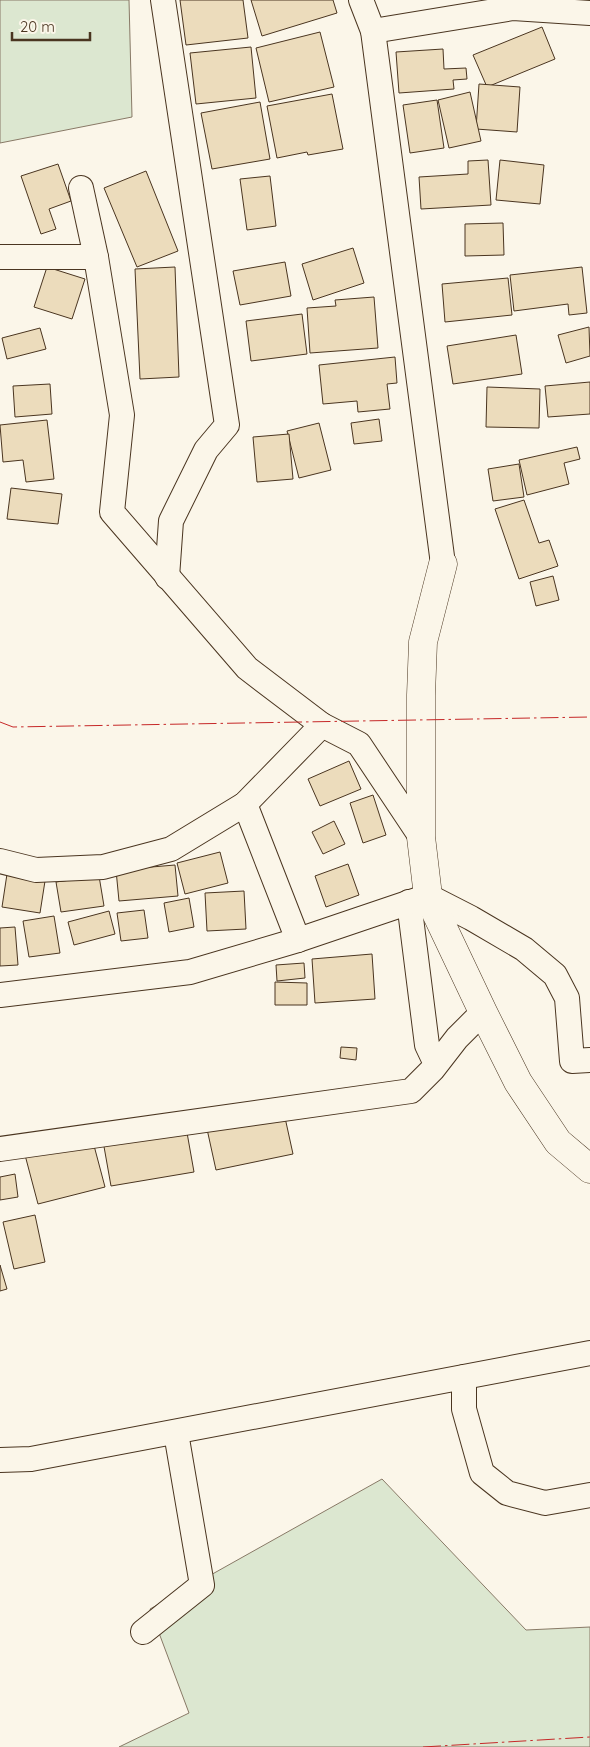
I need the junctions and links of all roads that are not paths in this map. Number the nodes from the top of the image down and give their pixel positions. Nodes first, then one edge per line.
1 (163, 0) edge
2 (361, 0) edge
3 (590, 13) edge
4 (372, 31) junction
5 (81, 188) dead end
6 (0, 256) edge
7 (96, 257) junction
8 (443, 564) joint
9 (167, 577) junction
10 (322, 725) junction
11 (245, 804) junction
12 (421, 837) junction
13 (0, 861) edge
14 (418, 899) junction
15 (298, 940) junction
16 (0, 995) edge
17 (483, 1012) junction
18 (590, 1060) edge
19 (436, 1064) junction
20 (0, 1149) edge
21 (590, 1169) edge
22 (590, 1353) edge
23 (464, 1377) junction
24 (176, 1433) junction
25 (0, 1460) edge
26 (590, 1495) edge
27 (143, 1632) dead end

1 - 9 street
2 - 4 street
3 - 4 street
4 - 8 street
5 - 7 street
6 - 7 street
7 - 9 street
8 - 12 street
9 - 10 street
10 - 11 street
10 - 12 street
11 - 13 street
11 - 15 street
12 - 14 street
14 - 15 street
14 - 17 street
14 - 18 street
14 - 19 street
15 - 16 street
17 - 19 street
17 - 21 street
19 - 20 street
22 - 23 street
23 - 24 street
23 - 26 street
24 - 25 street
24 - 27 street

